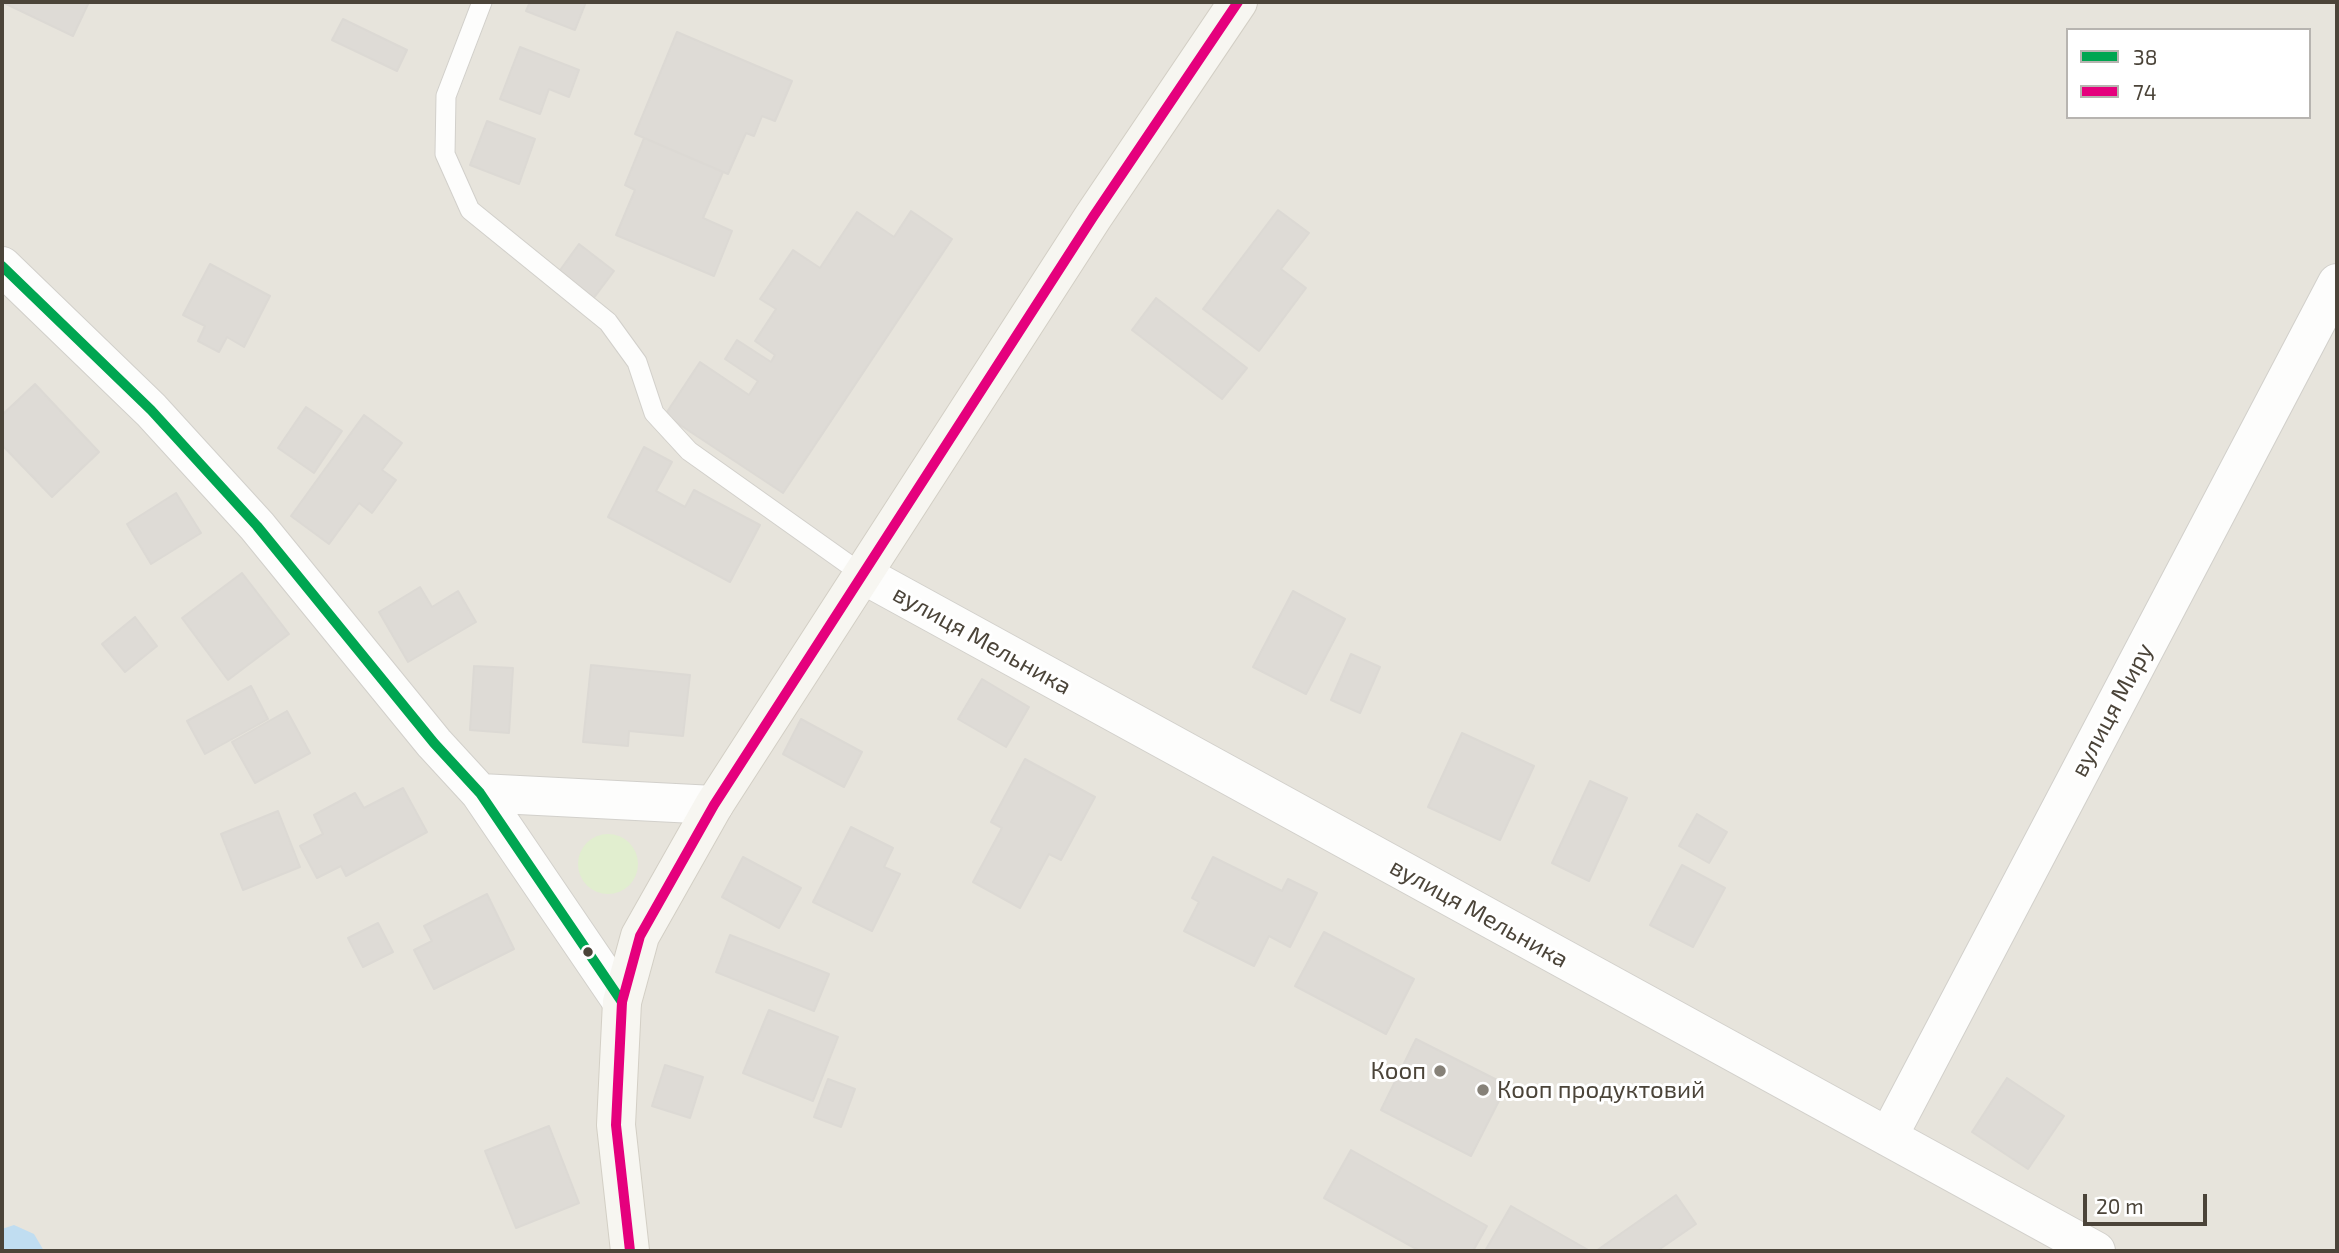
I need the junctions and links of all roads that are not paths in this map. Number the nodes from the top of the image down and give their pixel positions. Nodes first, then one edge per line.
1 (482, 2) edge
2 (1238, 2) edge
3 (2, 266) edge
4 (2337, 283) edge
5 (862, 574) junction
6 (480, 793) junction
7 (714, 804) junction
8 (622, 1002) junction
9 (1888, 1137) junction
10 (630, 1251) edge
11 (2095, 1251) edge

1 - 5 lane
2 - 5 street
3 - 6 street
4 - 9 street, вулиця Миру
5 - 7 street
5 - 9 street, вулиця Мельника
6 - 7 street
6 - 8 street
7 - 8 street
8 - 10 street
9 - 11 street, вулиця Мельника

